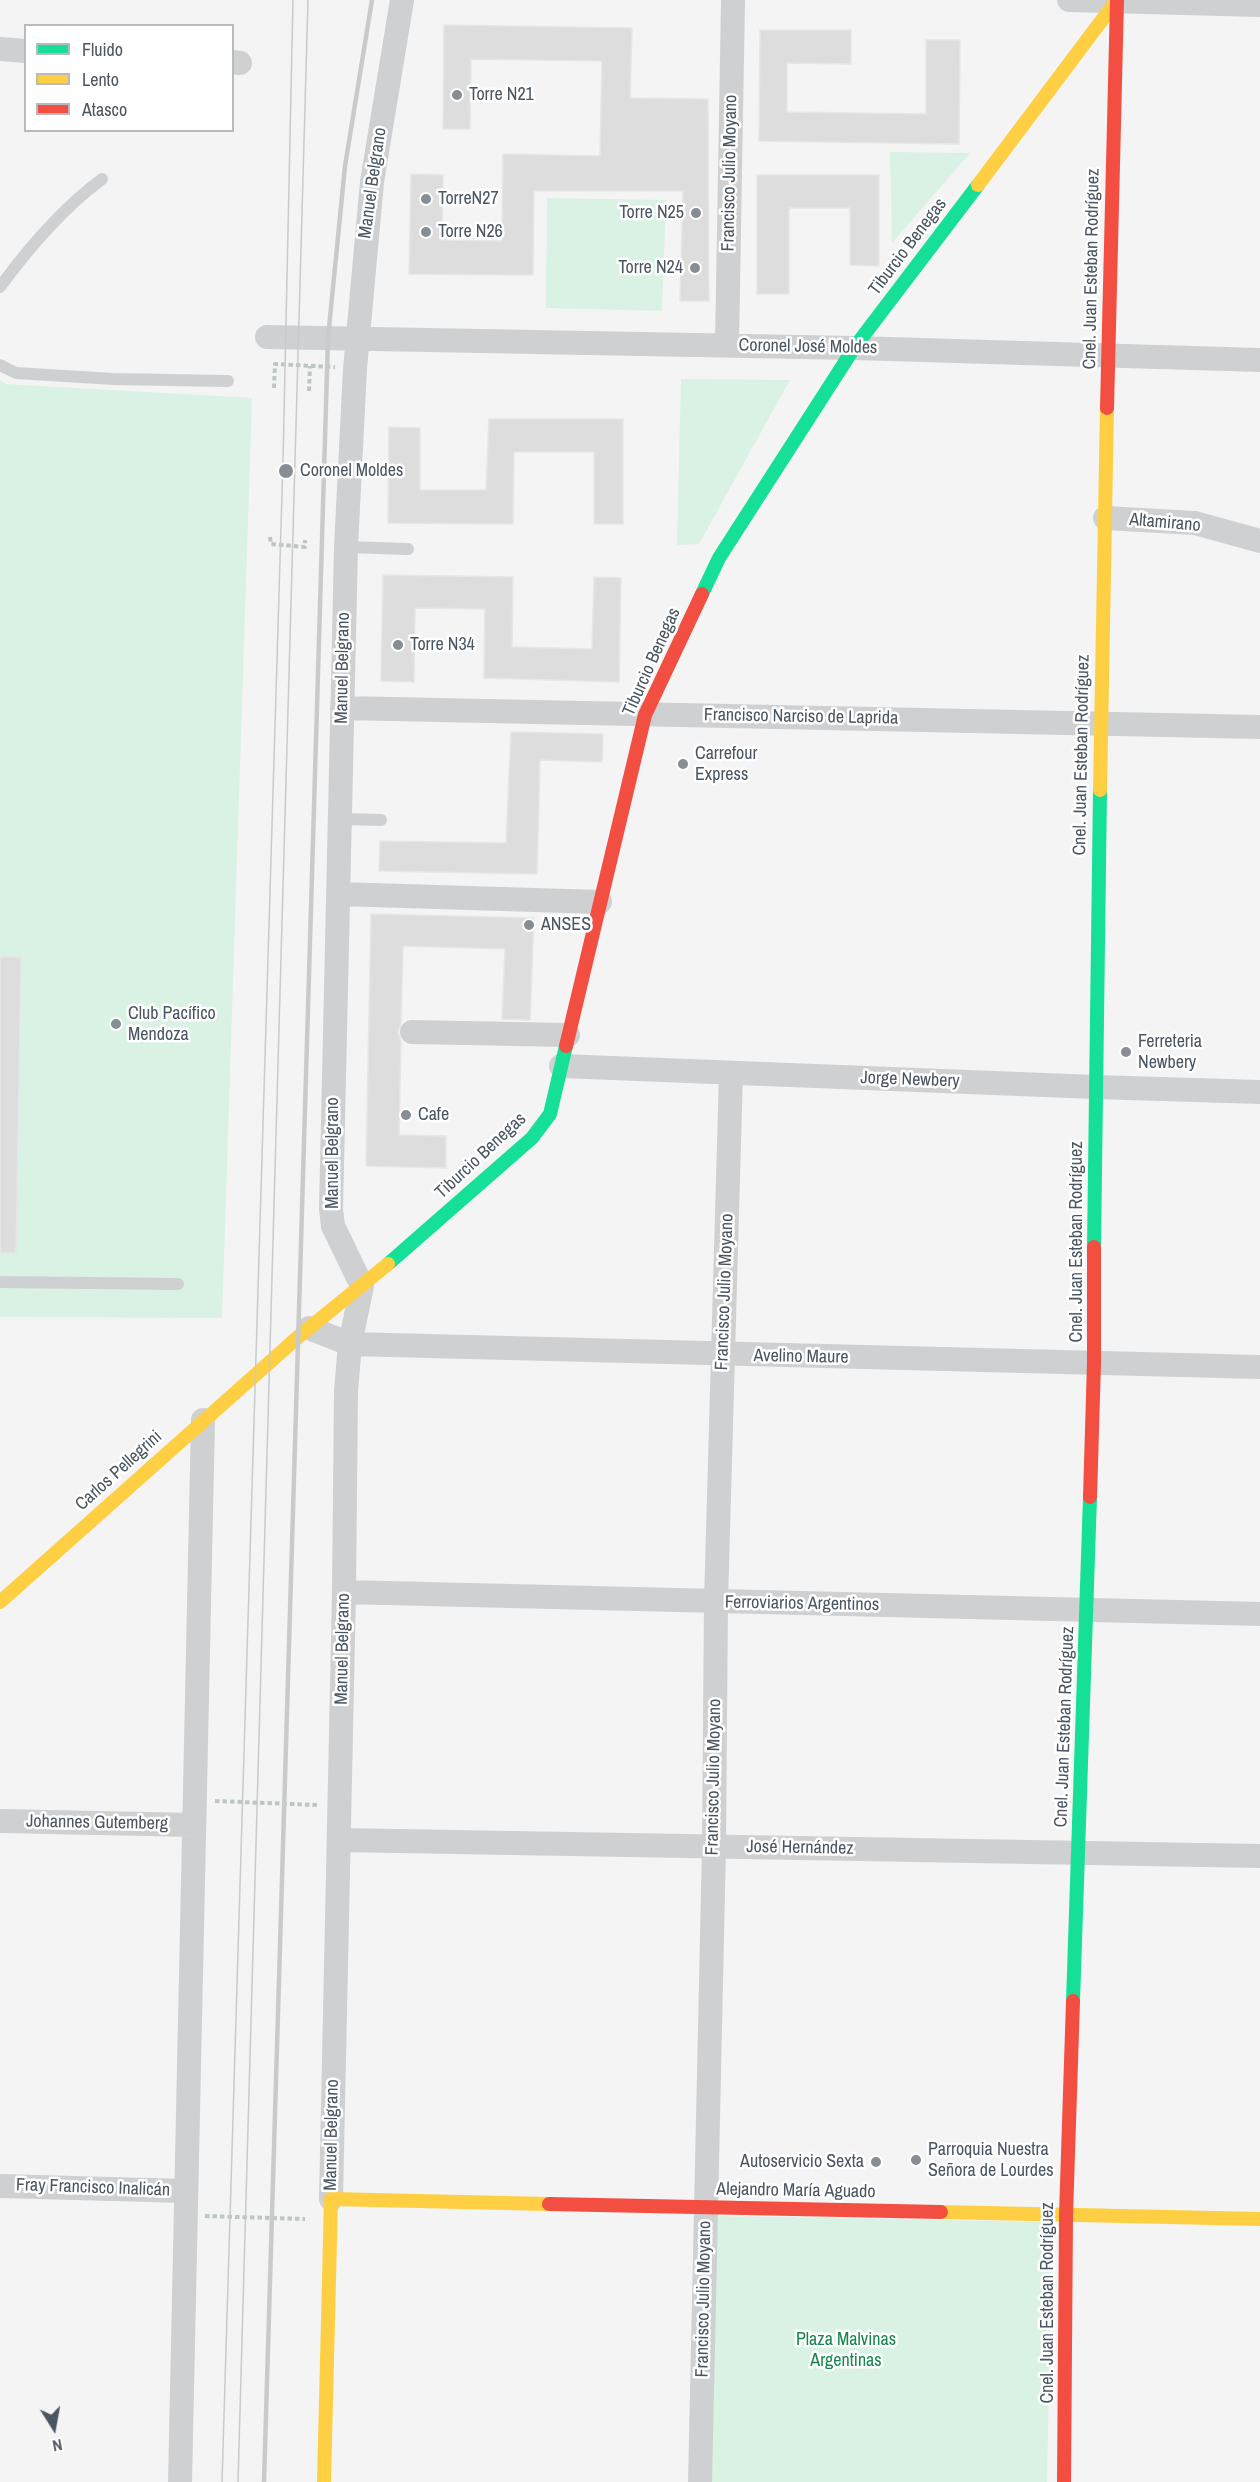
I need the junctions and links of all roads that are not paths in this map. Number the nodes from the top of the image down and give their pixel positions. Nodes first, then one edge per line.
1 (402, 0) edge
2 (733, 0) edge
3 (1069, 0) edge
4 (1117, 0) edge
5 (1260, 5) edge
6 (0, 49) edge
7 (24, 51) edge
8 (102, 178) dead end
9 (0, 287) edge
10 (267, 337) dead end
11 (357, 339) junction
12 (727, 345) junction
13 (854, 348) junction
14 (1108, 356) junction
15 (1260, 360) edge
16 (0, 365) edge
17 (228, 381) dead end
18 (1105, 518) junction
19 (1260, 541) edge
20 (346, 548) junction
21 (408, 549) dead end
22 (342, 708) junction
23 (645, 715) junction
24 (1101, 723) junction
25 (1260, 727) edge
26 (340, 819) junction
27 (381, 820) dead end
28 (339, 894) junction
29 (600, 902) junction
30 (412, 1032) dead end
31 (568, 1035) junction
32 (561, 1066) junction
33 (731, 1073) junction
34 (1095, 1088) junction
35 (1260, 1092) edge
36 (0, 1282) edge
37 (178, 1284) dead end
38 (362, 1286) junction
39 (309, 1328) junction
40 (350, 1344) junction
41 (723, 1355) junction
42 (1095, 1363) junction
43 (1260, 1366) edge
44 (263, 1368) joint
45 (203, 1420) junction
46 (344, 1592) junction
47 (0, 1602) edge
48 (716, 1602) junction
49 (1087, 1611) junction
50 (1260, 1614) edge
51 (0, 1821) edge
52 (194, 1825) junction
53 (339, 1840) junction
54 (714, 1846) junction
55 (1078, 1853) junction
56 (1260, 1856) edge
57 (0, 2186) edge
58 (186, 2191) junction
59 (706, 2207) junction
60 (331, 2209) junction
61 (1066, 2215) junction
62 (1260, 2219) edge
63 (180, 2482) edge
64 (324, 2482) edge
65 (700, 2482) edge
66 (1064, 2482) edge

1 - 11 street, Manuel Belgrano
2 - 12 street, Francisco Julio Moyano
3 - 4 street
4 - 5 street
4 - 13 street, Tiburcio Benegas
4 - 14 street, Cnel. Juan Esteban Rodríguez
6 - 7 street
8 - 9 lane
10 - 11 street, Coronel José Moldes
11 - 12 street, Coronel José Moldes
11 - 20 street, Manuel Belgrano
12 - 13 street, Coronel José Moldes
13 - 14 street, Coronel José Moldes
13 - 23 street, Tiburcio Benegas
14 - 15 street, Coronel José Moldes
14 - 18 street, Cnel. Juan Esteban Rodríguez
16 - 17 lane
18 - 19 street, Altamirano
18 - 24 street, Cnel. Juan Esteban Rodríguez
20 - 21 lane
20 - 22 street, Manuel Belgrano
22 - 23 street, Francisco Narciso de Laprida
22 - 26 street, Manuel Belgrano
23 - 24 street, Francisco Narciso de Laprida
23 - 29 street, Tiburcio Benegas
24 - 25 street, Francisco Narciso de Laprida
24 - 34 street, Cnel. Juan Esteban Rodríguez
26 - 27 lane
26 - 28 street, Manuel Belgrano
28 - 29 street
28 - 38 street, Manuel Belgrano
29 - 31 street, Tiburcio Benegas
30 - 31 street
31 - 32 street, Tiburcio Benegas
32 - 33 street, Jorge Newbery
32 - 38 street, Tiburcio Benegas
33 - 34 street, Jorge Newbery
33 - 41 street, Francisco Julio Moyano
34 - 35 street, Jorge Newbery
34 - 42 street, Cnel. Juan Esteban Rodríguez
36 - 37 lane
38 - 39 street, Tiburcio Benegas
38 - 40 street, Manuel Belgrano
39 - 40 street, Avelino Maure
39 - 44 street, Tiburcio Benegas
40 - 41 street, Avelino Maure
40 - 46 street, Manuel Belgrano
41 - 42 street, Avelino Maure
41 - 48 street, Francisco Julio Moyano
42 - 43 street, Avelino Maure
42 - 49 street, Cnel. Juan Esteban Rodríguez
44 - 45 street, Carlos Pellegrini
45 - 47 street, Carlos Pellegrini
45 - 52 street
46 - 48 street, Ferroviarios Argentinos
46 - 53 street, Manuel Belgrano
48 - 49 street, Ferroviarios Argentinos
48 - 54 street, Francisco Julio Moyano
49 - 50 street, Ferroviarios Argentinos
49 - 55 street, Cnel. Juan Esteban Rodríguez
51 - 52 street, Johannes Gutemberg
52 - 58 street
53 - 54 street, José Hernández
53 - 60 street, Manuel Belgrano
54 - 55 street, José Hernández
54 - 59 street, Francisco Julio Moyano
55 - 56 street, José Hernández
55 - 61 street, Cnel. Juan Esteban Rodríguez
57 - 58 street, Fray Francisco Inalicán
58 - 63 street
59 - 60 street, Alejandro María Aguado
59 - 61 street, Alejandro María Aguado
59 - 65 street, Francisco Julio Moyano
60 - 64 street, Manuel Belgrano
61 - 62 street, Alejandro María Aguado
61 - 66 street, Cnel. Juan Esteban Rodríguez

